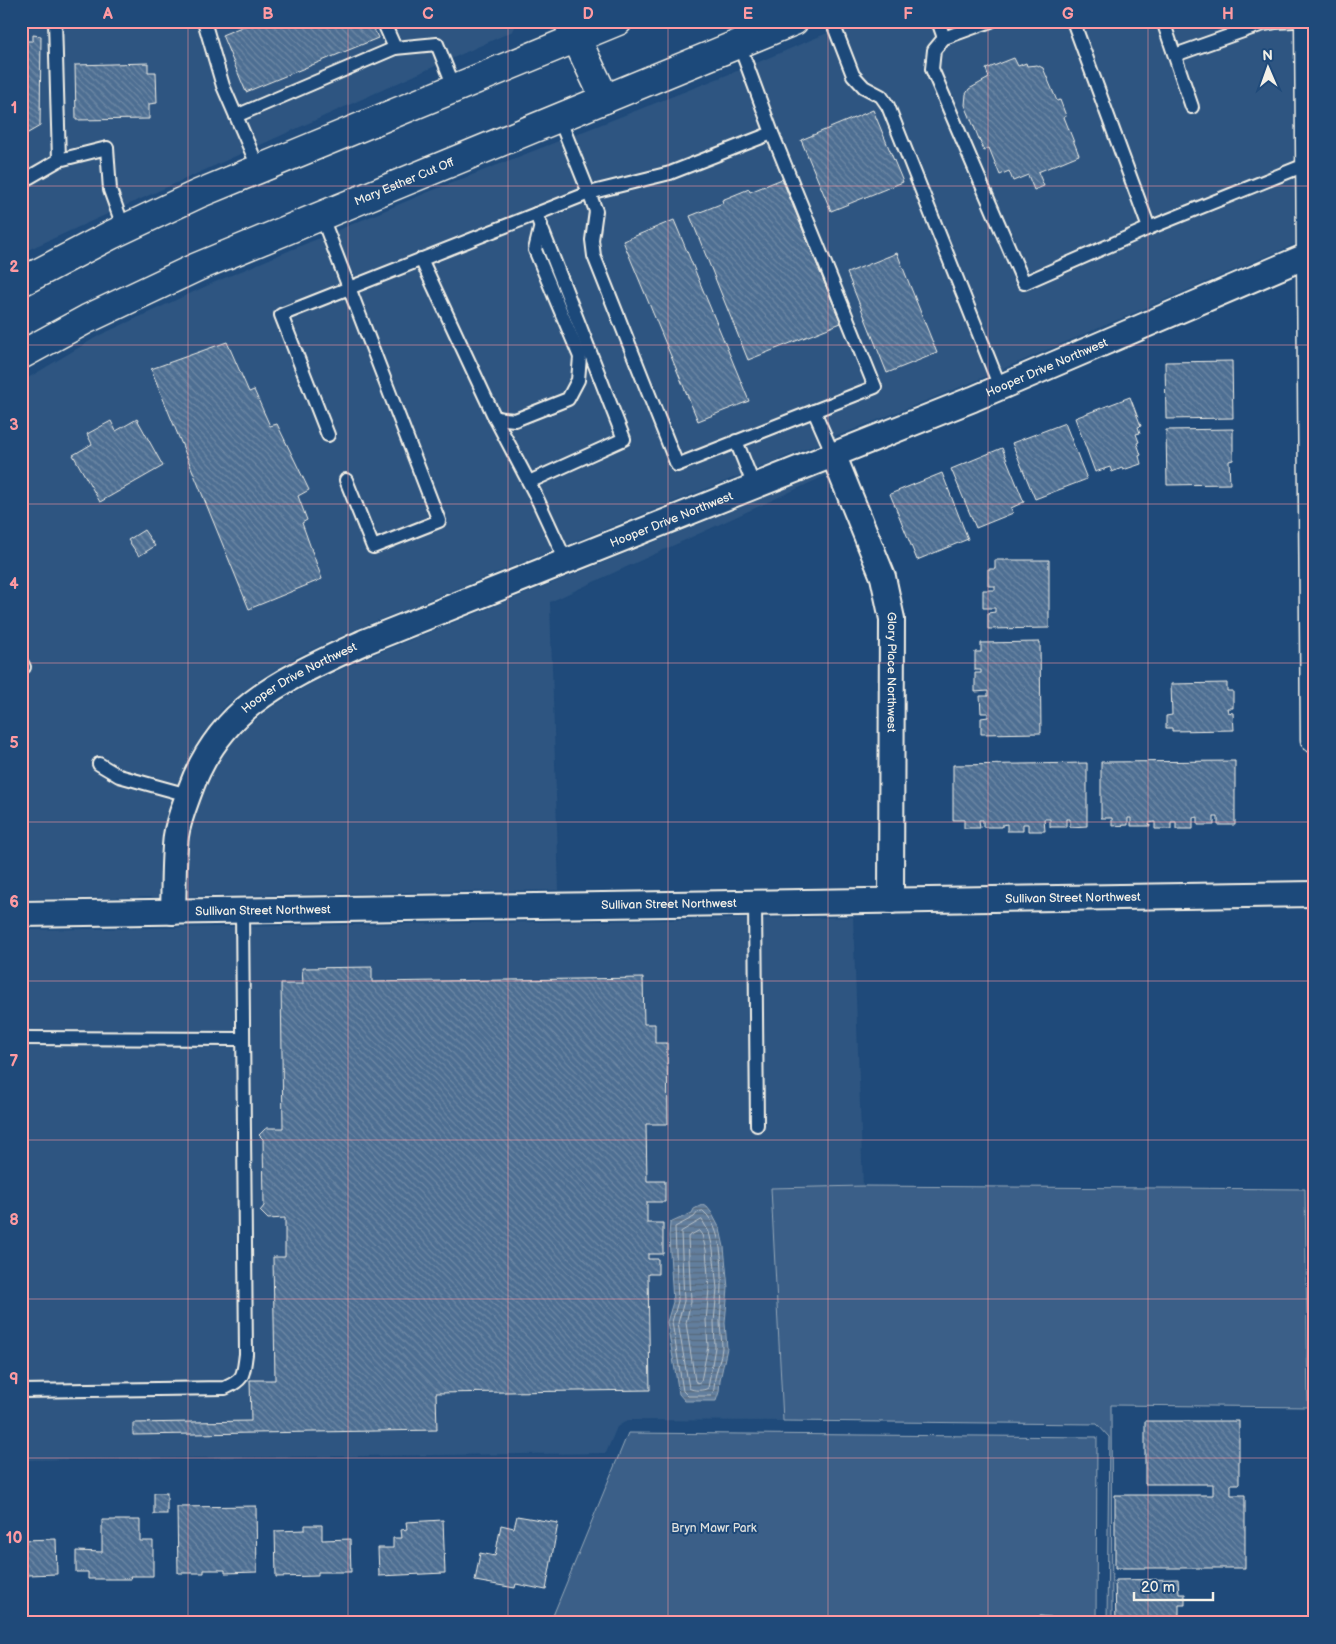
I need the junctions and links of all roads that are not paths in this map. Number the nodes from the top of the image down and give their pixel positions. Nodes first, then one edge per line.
1 (55, 21) edge
2 (383, 21) edge
3 (618, 21) edge
4 (794, 21) edge
5 (832, 21) edge
6 (938, 21) edge
7 (991, 21) edge
8 (1073, 21) edge
9 (1164, 21) edge
10 (1293, 21) edge
11 (1309, 21) edge
12 (207, 22) edge
13 (1260, 23) edge
14 (572, 30) edge
15 (944, 38) junction
16 (738, 44) junction
17 (395, 48) junction
18 (1175, 55) junction
19 (455, 89) junction
20 (604, 99) junction
21 (1192, 107) dead end
22 (236, 116) junction
23 (559, 118) junction
24 (772, 133) junction
25 (59, 160) junction
26 (1310, 163) junction
27 (259, 169) junction
28 (21, 182) edge
29 (589, 194) junction
30 (321, 216) junction
31 (539, 220) junction
32 (1149, 228) junction
33 (124, 229) junction
34 (1311, 254) junction
35 (421, 259) junction
36 (21, 282) edge
37 (349, 288) junction
38 (21, 355) edge
39 (1000, 387) junction
40 (814, 411) junction
41 (495, 418) junction
42 (328, 435) dead end
43 (736, 441) junction
44 (833, 454) junction
45 (346, 480) dead end
46 (529, 482) junction
47 (754, 486) junction
48 (566, 561) junction
49 (1315, 739) edge
50 (99, 764) dead end
51 (188, 795) junction
52 (1315, 894) edge
53 (891, 901) junction
54 (755, 903) junction
55 (242, 911) junction
56 (173, 912) junction
57 (21, 914) edge
58 (21, 1038) edge
59 (243, 1039) junction
60 (756, 1125) dead end
61 (21, 1391) edge

1 - 25 lane
2 - 17 lane
3 - 14 main road
4 - 16 main road, Mary Esther Cut Off
5 - 39 lane
6 - 15 lane
7 - 15 lane
8 - 32 lane
9 - 18 lane
10 - 13 lane
11 - 26 main road
12 - 22 lane
13 - 18 lane
14 - 19 main road
14 - 20 main road
15 - 32 lane
16 - 20 main road, Mary Esther Cut Off
16 - 24 lane
17 - 19 lane
17 - 22 lane
18 - 21 lane
19 - 27 main road
20 - 23 main road, Mary Esther Cut Off
22 - 27 lane
23 - 29 lane
23 - 30 main road, Mary Esther Cut Off
24 - 29 lane
24 - 40 lane
25 - 28 lane
25 - 33 lane
26 - 32 lane
26 - 34 main road
27 - 33 main road
29 - 31 lane
29 - 43 lane
30 - 37 lane
30 - 38 main road, Mary Esther Cut Off
31 - 35 lane
31 - 41 lane
31 - 46 lane
33 - 36 main road
34 - 39 street, Hooper Drive Northwest
34 - 49 main road
35 - 37 lane
35 - 41 lane
37 - 42 lane
37 - 45 lane
39 - 44 street, Hooper Drive Northwest
40 - 43 lane
40 - 44 lane
41 - 46 lane
43 - 47 lane
44 - 47 street, Hooper Drive Northwest
44 - 53 street, Glory Place Northwest
46 - 48 lane
47 - 48 street, Hooper Drive Northwest
48 - 51 street, Hooper Drive Northwest
50 - 51 lane
51 - 56 street, Hooper Drive Northwest
52 - 53 street, Sullivan Street Northwest
53 - 54 street, Sullivan Street Northwest
54 - 55 street, Sullivan Street Northwest
54 - 60 lane
55 - 56 street, Sullivan Street Northwest
55 - 59 lane
56 - 57 street, Sullivan Street Northwest
58 - 59 lane
59 - 61 lane

